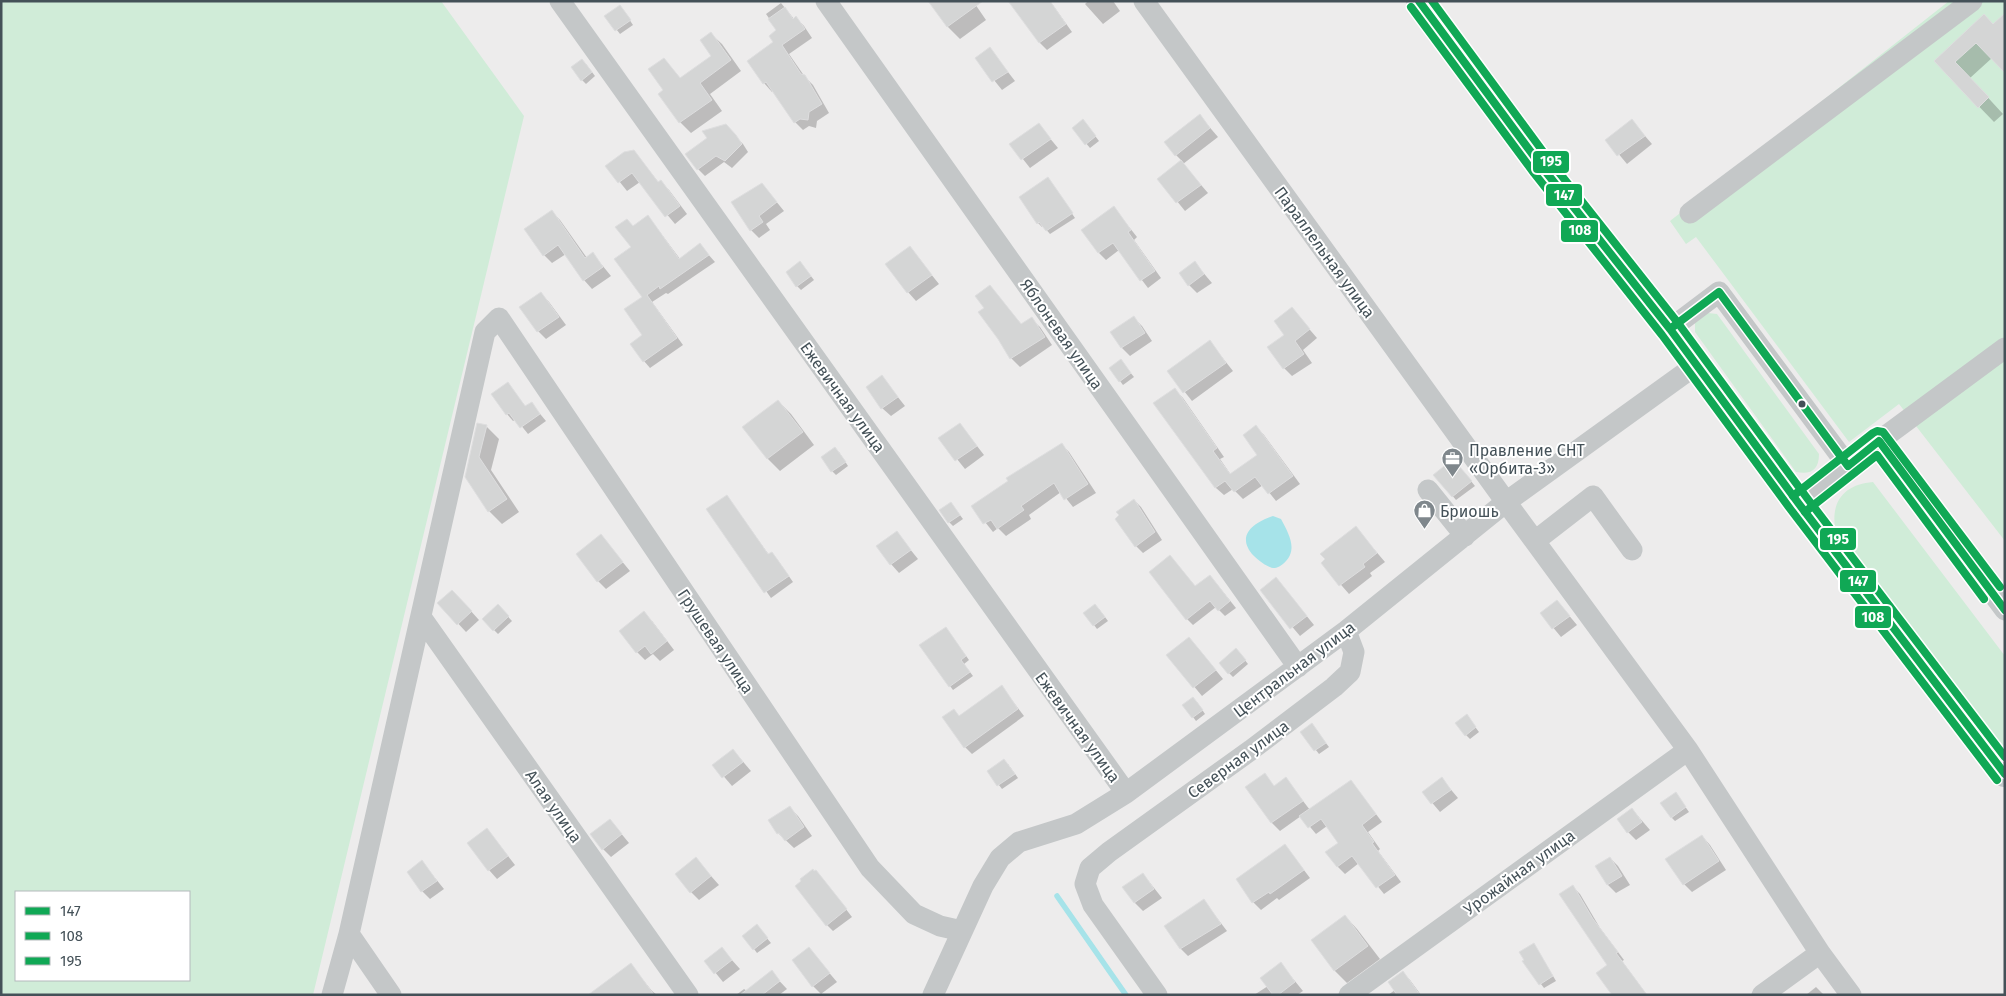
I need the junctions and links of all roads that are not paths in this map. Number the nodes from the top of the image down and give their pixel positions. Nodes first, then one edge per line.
1 (560, 1) edge
2 (826, 1) edge
3 (1144, 1) edge
4 (1419, 1) edge
5 (1972, 1) edge
6 (1690, 213) dead end
7 (1670, 329) junction
8 (2005, 348) edge
9 (1696, 365) junction
10 (1879, 441) junction
11 (1848, 466) junction
12 (1428, 490) dead end
13 (1506, 502) junction
14 (1799, 504) junction
15 (1465, 536) junction
16 (1534, 541) junction
17 (1632, 550) dead end
18 (2005, 610) edge
19 (421, 617) junction
20 (1346, 631) junction
21 (1298, 667) junction
22 (1688, 750) junction
23 (2005, 774) edge
24 (1126, 793) junction
25 (962, 931) junction
26 (349, 934) junction
27 (1820, 953) junction
28 (332, 995) edge
29 (391, 995) edge
30 (688, 995) edge
31 (933, 995) edge
32 (1157, 995) edge
33 (1350, 995) edge
34 (1762, 995) edge
35 (1851, 995) edge

1 - 24 street, Ежевичная улица
2 - 21 street, Яблоневая улица
3 - 13 street, Параллельная улица
4 - 7 main road
5 - 6 street
7 - 9 main road
7 - 11 street
8 - 10 street
9 - 13 street, Центральная улица
9 - 14 main road
10 - 11 street
10 - 18 street
11 - 14 street
12 - 15 street
13 - 15 street, Центральная улица
13 - 16 street, Параллельная улица
14 - 23 main road
15 - 20 street, Центральная улица
16 - 17 street
16 - 22 street, Параллельная улица
19 - 25 street, Грушевая улица
19 - 26 street
19 - 30 street, Алая улица
20 - 21 street, Центральная улица
20 - 32 street, Северная улица
21 - 24 street, Центральная улица
22 - 27 street, Параллельная улица
22 - 33 street, Урожайная улица
24 - 25 street, Центральная улица
25 - 31 street, Центральная улица
26 - 28 street
26 - 29 street
27 - 34 street
27 - 35 street, Параллельная улица

